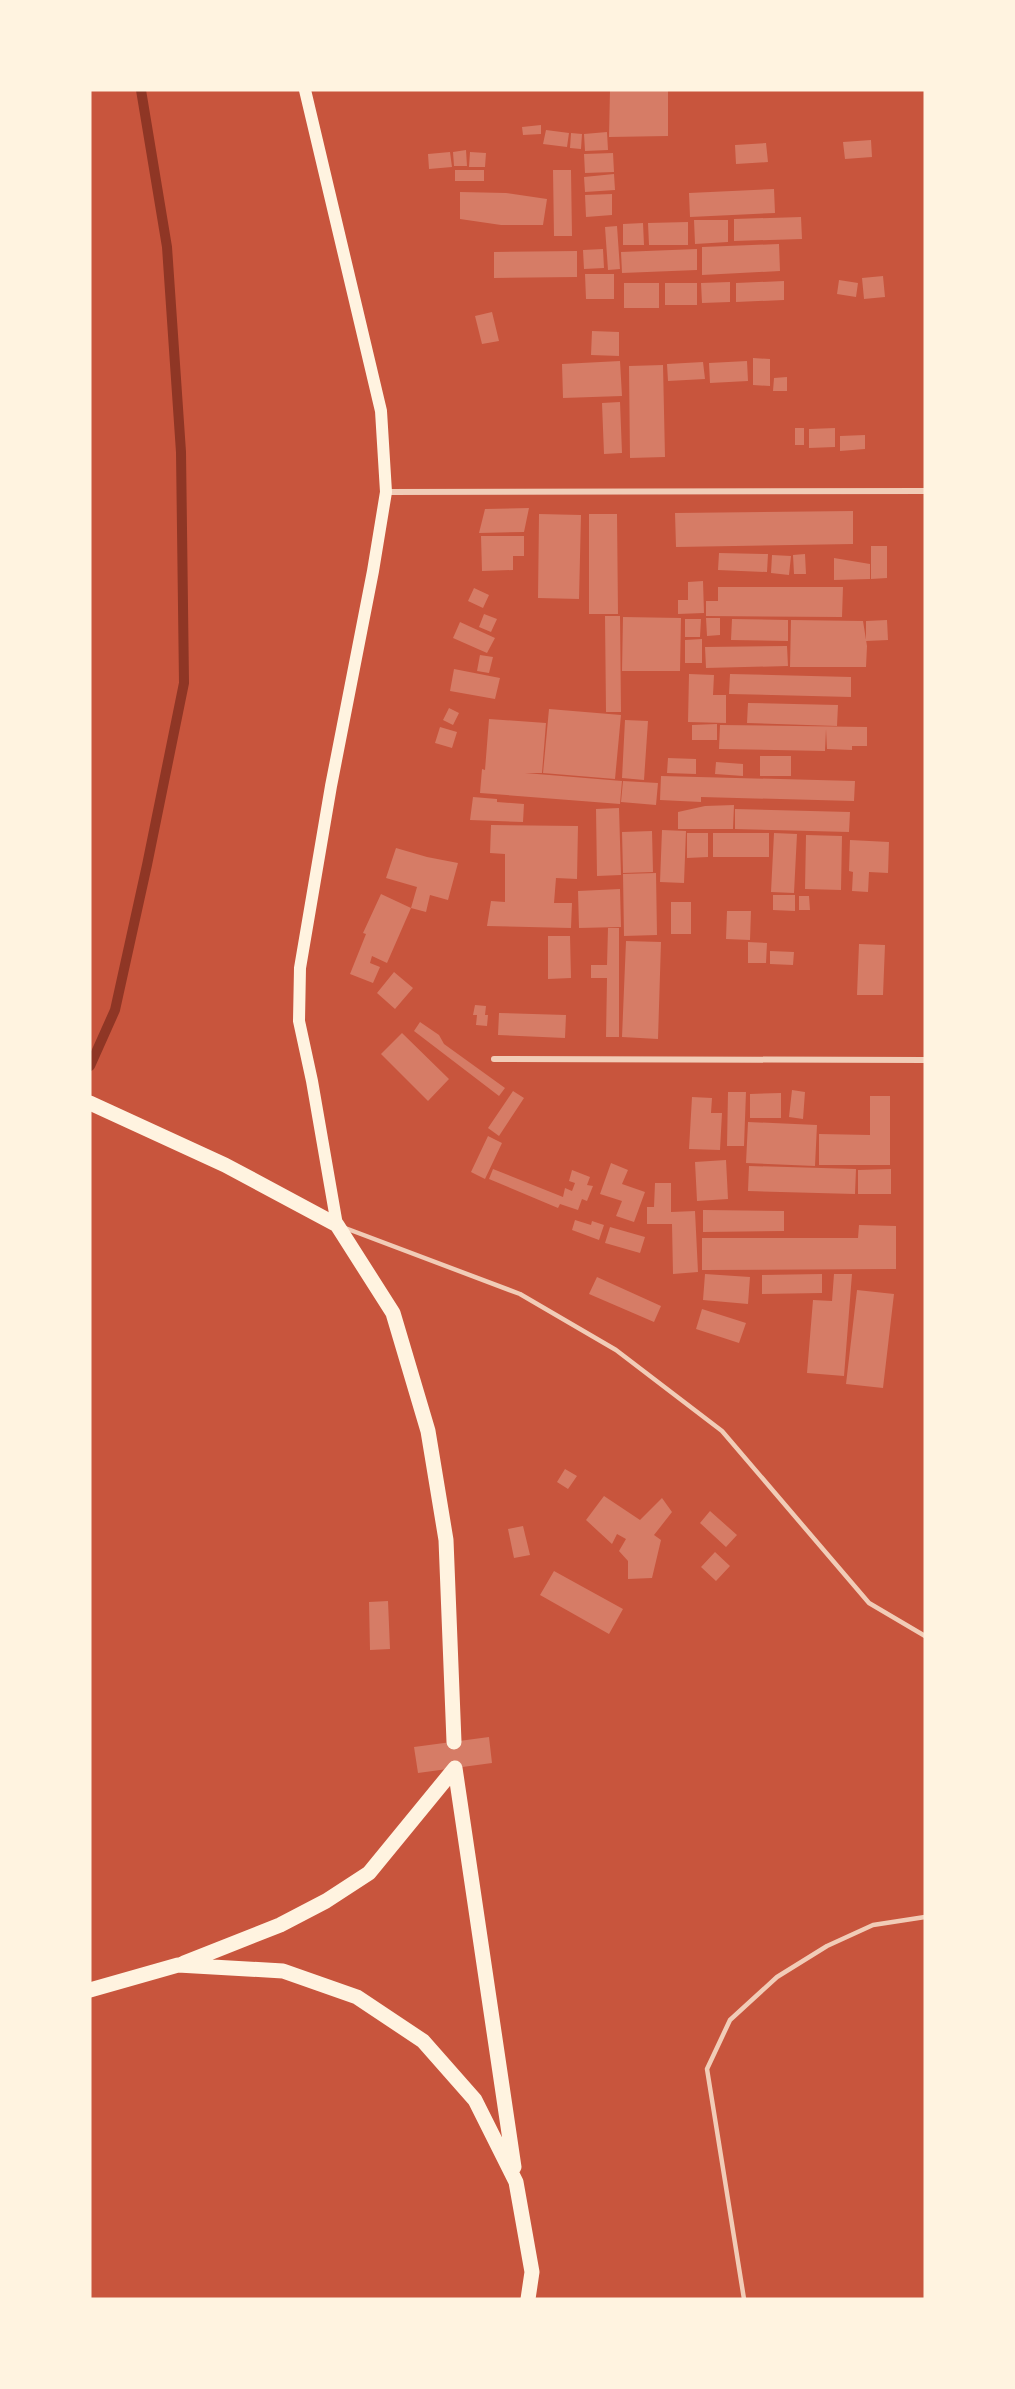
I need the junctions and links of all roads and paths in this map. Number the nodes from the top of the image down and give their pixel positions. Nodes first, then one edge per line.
1 (305, 90) edge
2 (925, 491) edge
3 (386, 492) junction
4 (495, 1059) dead end
5 (925, 1060) edge
6 (90, 1103) edge
7 (337, 1225) junction
8 (925, 1636) edge
9 (454, 1742) dead end
10 (925, 1917) edge
11 (178, 1965) junction
12 (90, 1990) edge
13 (516, 2182) junction
14 (528, 2299) edge
15 (744, 2299) edge

1 - 3 main road
2 - 3 street
3 - 7 main road
4 - 5 street
6 - 7 main road
7 - 8 lane
7 - 9 main road
10 - 15 lane
11 - 12 main road
11 - 13 main road
11 - 13 main road
13 - 14 main road

